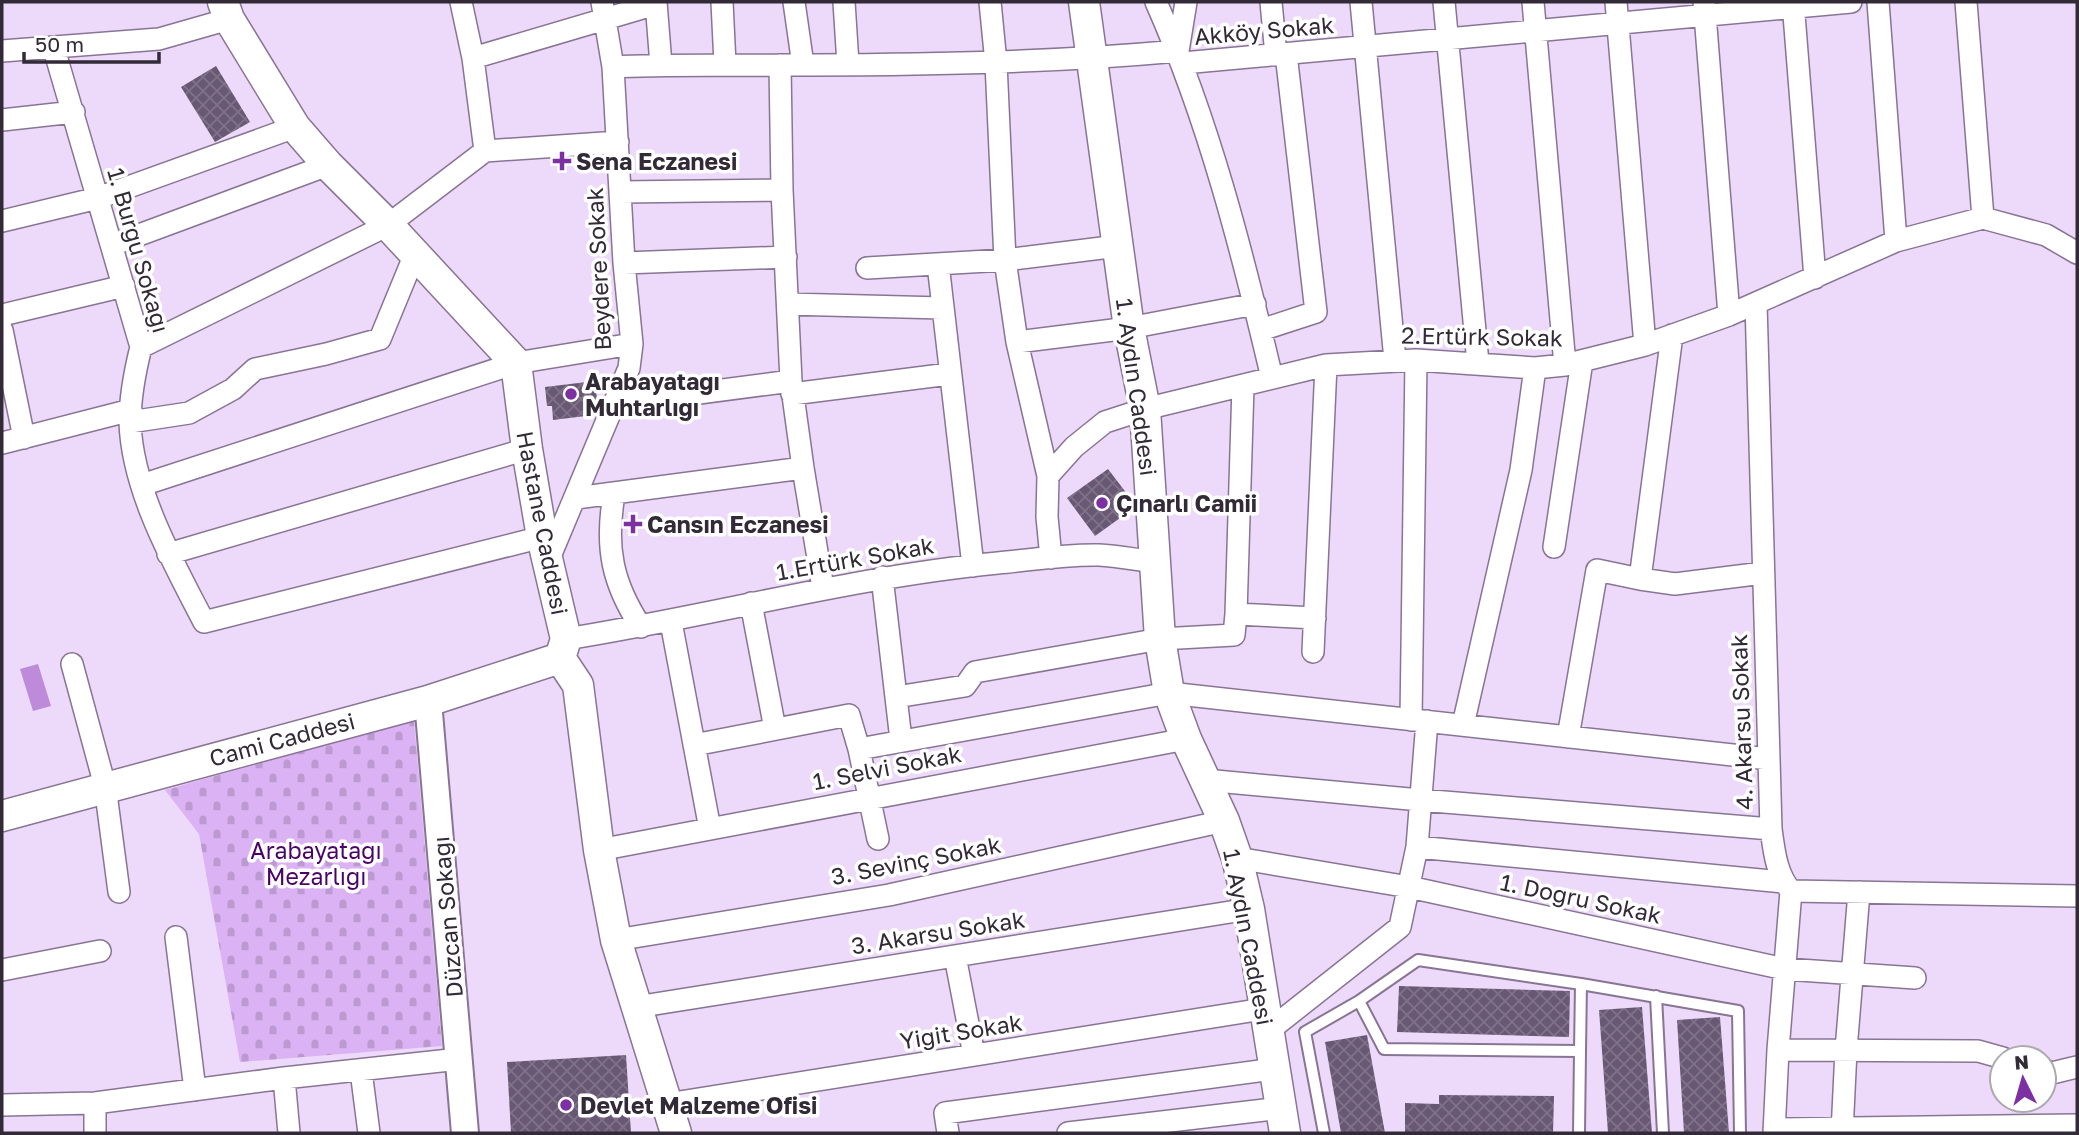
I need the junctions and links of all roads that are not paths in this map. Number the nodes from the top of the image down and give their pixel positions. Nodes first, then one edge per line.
1 (461, 2) edge
2 (722, 2) edge
3 (794, 2) edge
4 (844, 2) edge
5 (990, 2) edge
6 (1084, 2) edge
7 (1156, 2) edge
8 (1186, 2) edge
9 (1271, 2) edge
10 (1361, 2) edge
11 (1444, 2) edge
12 (1532, 2) edge
13 (1850, 2) edge
14 (1878, 2) edge
15 (1966, 2) edge
16 (656, 3) edge
17 (1793, 4) edge
18 (1705, 8) edge
19 (226, 10) edge
20 (602, 10) edge
21 (1617, 12) edge
22 (1535, 31) junction
23 (1448, 39) junction
24 (1366, 46) junction
25 (54, 49) junction
26 (2, 51) edge
27 (1281, 54) junction
28 (1181, 57) junction
29 (473, 58) junction
30 (1091, 59) junction
31 (996, 63) junction
32 (725, 64) junction
33 (848, 64) junction
34 (661, 65) junction
35 (780, 65) junction
36 (803, 65) junction
37 (614, 67) junction
38 (74, 112) junction
39 (2, 120) edge
40 (295, 127) junction
41 (618, 142) junction
42 (485, 151) junction
43 (328, 165) junction
44 (782, 190) junction
45 (620, 191) junction
46 (98, 198) junction
47 (1983, 218) junction
48 (2, 221) edge
49 (388, 225) junction
50 (1896, 241) junction
51 (112, 245) junction
52 (1118, 246) junction
53 (2077, 253) edge
54 (415, 254) junction
55 (786, 257) junction
56 (1005, 260) junction
57 (624, 263) junction
58 (938, 264) junction
59 (867, 268) dead end
60 (1815, 278) junction
61 (124, 286) junction
62 (1756, 303) junction
63 (788, 304) junction
64 (1255, 304) junction
65 (942, 308) junction
66 (2, 315) edge
67 (1729, 315) junction
68 (1129, 328) junction
69 (2, 330) edge
70 (1261, 330) junction
71 (1672, 335) junction
72 (1017, 342) junction
73 (632, 344) junction
74 (1645, 345) junction
75 (141, 347) junction
76 (1406, 360) junction
77 (516, 363) junction
78 (1478, 363) junction
79 (1574, 363) junction
80 (1326, 365) junction
81 (1535, 368) junction
82 (949, 374) junction
83 (1272, 379) junction
84 (1243, 386) junction
85 (792, 387) junction
86 (615, 404) junction
87 (1145, 409) junction
88 (131, 416) junction
89 (24, 438) junction
90 (2, 443) edge
91 (527, 449) junction
92 (803, 468) junction
93 (1048, 476) junction
94 (142, 485) junction
95 (614, 495) junction
96 (576, 498) junction
97 (1555, 547) dead end
98 (545, 549) junction
99 (168, 554) junction
100 (1051, 558) junction
101 (1157, 562) junction
102 (973, 566) junction
103 (1763, 573) junction
104 (882, 577) junction
105 (1640, 579) junction
106 (823, 588) junction
107 (751, 603) junction
108 (1236, 614) junction
109 (1315, 618) junction
110 (671, 622) junction
111 (640, 627) junction
112 (1160, 639) junction
113 (563, 649) junction
114 (1313, 652) dead end
115 (72, 664) dead end
116 (1169, 693) junction
117 (896, 697) junction
118 (428, 701) junction
119 (1419, 721) junction
120 (1463, 725) junction
121 (775, 729) junction
122 (1569, 737) junction
123 (1186, 739) junction
124 (901, 740) junction
125 (694, 745) junction
126 (859, 749) junction
127 (1769, 759) junction
128 (1205, 780) junction
129 (104, 786) junction
130 (869, 797) junction
131 (1420, 800) junction
132 (2, 816) edge
133 (1224, 821) junction
134 (710, 828) junction
135 (1770, 829) junction
136 (878, 839) dead end
137 (1417, 847) junction
138 (599, 850) junction
139 (1237, 858) junction
140 (1787, 886) junction
141 (1409, 887) junction
142 (119, 892) dead end
143 (1859, 892) junction
144 (2077, 895) edge
145 (1249, 909) junction
146 (176, 937) dead end
147 (616, 940) junction
148 (100, 951) dead end
149 (955, 956) junction
150 (1785, 969) junction
151 (2, 970) edge
152 (1853, 974) junction
153 (1916, 978) dead end
154 (1581, 984) junction
155 (1656, 996) junction
156 (1359, 1001) junction
157 (636, 1007) junction
158 (1265, 1020) junction
159 (1778, 1050) junction
160 (1846, 1050) junction
161 (1580, 1051) junction
162 (1988, 1054) edge
163 (974, 1055) junction
164 (459, 1059) junction
165 (2077, 1068) edge
166 (1274, 1069) junction
167 (361, 1071) junction
168 (2058, 1072) edge
169 (284, 1078) junction
170 (195, 1090) junction
171 (95, 1103) junction
172 (667, 1104) junction
173 (2, 1105) edge
174 (1283, 1120) edge
175 (2077, 1125) edge
176 (1842, 1130) edge
177 (1774, 1131) edge
178 (95, 1133) edge
179 (289, 1133) edge
180 (369, 1133) edge
181 (466, 1133) edge
182 (676, 1133) edge
183 (948, 1133) edge
184 (1068, 1133) edge
185 (1324, 1133) edge
186 (1579, 1133) edge
187 (1662, 1133) edge
188 (1740, 1133) edge

1 - 29 street
2 - 32 street
3 - 36 street
4 - 33 street
5 - 31 street
6 - 30 main road, 1. Aydın Caddesi
7 - 28 street
8 - 28 street
9 - 27 street
10 - 24 street
11 - 23 street
12 - 22 street
13 - 17 street, Akköy Sokak
14 - 50 street
15 - 47 street
16 - 20 street
16 - 34 street
17 - 18 street, Akköy Sokak
17 - 60 street
18 - 21 street, Akköy Sokak
18 - 67 street
19 - 25 street
19 - 40 main road
20 - 29 street
20 - 37 street, Beydere Sokak
21 - 22 street, Akköy Sokak
21 - 74 street
22 - 23 street, Akköy Sokak
22 - 79 street
23 - 24 street, Akköy Sokak
23 - 78 street
24 - 27 street, Akköy Sokak
24 - 76 street
25 - 26 street
25 - 38 street, 1. Burgu Sokağı
27 - 28 street, Akköy Sokak
27 - 70 street
28 - 30 street, Akköy Sokak
28 - 64 street
29 - 42 street
30 - 31 street, Akköy Sokak
30 - 52 main road, 1. Aydın Caddesi
31 - 33 street, Akköy Sokak
31 - 56 street
32 - 34 street, Akköy Sokak
32 - 35 street, Akköy Sokak
33 - 36 street, Akköy Sokak
34 - 37 street, Akköy Sokak
35 - 36 street, Akköy Sokak
35 - 44 street
37 - 41 street, Beydere Sokak
38 - 39 street
38 - 46 street, 1. Burgu Sokağı
40 - 43 main road
40 - 46 street
41 - 42 street
41 - 45 street, Beydere Sokak
42 - 49 street
43 - 49 main road
43 - 51 street
44 - 45 street
44 - 55 street
45 - 57 street, Beydere Sokak
46 - 48 street
46 - 51 street, 1. Burgu Sokağı
47 - 50 street, 2.Ertürk Sokak
47 - 53 street, 2.Ertürk Sokak
49 - 54 main road
49 - 75 street
50 - 60 street, 2.Ertürk Sokak
51 - 61 street, 1. Burgu Sokağı
52 - 56 street
52 - 68 main road, 1. Aydın Caddesi
54 - 77 main road
54 - 88 street
55 - 57 street
55 - 63 street
56 - 58 street
56 - 72 street
57 - 73 street, Beydere Sokak
58 - 59 street
58 - 65 street
60 - 62 street, 2.Ertürk Sokak
61 - 66 street
61 - 75 street, 1. Burgu Sokağı
62 - 67 street, 2.Ertürk Sokak
62 - 103 street, 4. Akarsu Sokak
63 - 65 street
63 - 85 street
64 - 68 street
64 - 70 street
65 - 82 street
67 - 71 street, 2.Ertürk Sokak
68 - 72 street
68 - 87 main road, 1. Aydın Caddesi
69 - 89 street
70 - 83 street
71 - 74 street, 2.Ertürk Sokak
71 - 105 street
72 - 93 street
73 - 77 street
73 - 86 street, Beydere Sokak
74 - 79 street, 2.Ertürk Sokak
75 - 88 street, 1. Burgu Sokağı
76 - 78 street, 2.Ertürk Sokak
76 - 80 street, 2.Ertürk Sokak
76 - 119 street
77 - 91 main road, Hastane Caddesi
77 - 94 street
78 - 81 street, 2.Ertürk Sokak
79 - 81 street, 2.Ertürk Sokak
79 - 97 street
80 - 83 street, 2.Ertürk Sokak
80 - 109 street
81 - 120 street
82 - 85 street
82 - 102 street
83 - 84 street, 2.Ertürk Sokak
84 - 87 street, 2.Ertürk Sokak
84 - 108 street
85 - 86 street
85 - 92 street
86 - 96 street, Beydere Sokak
87 - 93 street, 2.Ertürk Sokak
87 - 101 main road, 1. Aydın Caddesi
88 - 89 street
88 - 94 street, 1. Burgu Sokağı
89 - 90 street
91 - 98 main road, Hastane Caddesi
91 - 99 street
92 - 95 street
92 - 106 street
93 - 100 street
94 - 99 street, 1. Burgu Sokağı
95 - 96 street
95 - 111 street
96 - 98 street, Beydere Sokak
98 - 99 street, 1. Burgu Sokağı
98 - 113 main road, Hastane Caddesi
100 - 101 street, 1.Ertürk Sokak
100 - 102 street, 1.Ertürk Sokak
101 - 112 main road, 1. Aydın Caddesi
102 - 104 street, 1.Ertürk Sokak
103 - 105 street
103 - 127 street, 4. Akarsu Sokak
104 - 106 street, 1.Ertürk Sokak
104 - 117 street
105 - 122 street
106 - 107 street, 1.Ertürk Sokak
107 - 110 street, 1.Ertürk Sokak
107 - 121 street
108 - 109 street
108 - 112 street
109 - 114 street
110 - 111 street, 1.Ertürk Sokak
110 - 125 street
111 - 113 street, 1.Ertürk Sokak
112 - 116 main road, 1. Aydın Caddesi
112 - 117 street
113 - 118 main road, Cami Caddesi
113 - 138 main road, Hastane Caddesi
115 - 129 street
116 - 119 street
116 - 123 main road, 1. Aydın Caddesi
116 - 124 street
117 - 124 street
118 - 129 main road, Cami Caddesi
118 - 164 street, Düzcan Sokağı
119 - 120 street
119 - 131 street
120 - 122 street
121 - 125 street
121 - 126 street
122 - 127 street
123 - 128 main road, 1. Aydın Caddesi
123 - 130 street, 1. Selvi Sokak
124 - 126 street
125 - 134 street
126 - 130 street
127 - 135 street, 4. Akarsu Sokak
128 - 131 street
128 - 133 main road, 1. Aydın Caddesi
129 - 132 main road, Cami Caddesi
129 - 142 street
130 - 134 street, 1. Selvi Sokak
130 - 136 street
131 - 135 street
131 - 137 street
133 - 139 main road, 1. Aydın Caddesi
133 - 147 street, 3. Sevinç Sokak
134 - 138 street, 1. Selvi Sokak
135 - 140 street, 4. Akarsu Sokak
137 - 140 street
137 - 141 street
138 - 147 main road, Hastane Caddesi
139 - 141 street, 1. Doğru Sokak
139 - 145 main road, 1. Aydın Caddesi
140 - 143 street
140 - 150 street, 4. Akarsu Sokak
141 - 150 street, 1. Doğru Sokak
141 - 158 street
143 - 144 street
143 - 152 street
145 - 149 street, 3. Akarsu Sokak
145 - 158 main road, 1. Aydın Caddesi
146 - 170 street
147 - 157 main road, Hastane Caddesi
148 - 151 street
149 - 157 street, 3. Akarsu Sokak
149 - 163 street
150 - 152 street, 1. Doğru Sokak
150 - 159 street, 4. Akarsu Sokak
152 - 153 street, 1. Doğru Sokak
152 - 160 street
154 - 155 lane
154 - 156 lane
154 - 161 lane
155 - 187 lane
155 - 188 lane
156 - 161 lane
156 - 185 lane
157 - 172 main road, Hastane Caddesi
158 - 163 street, Yiğit Sokak
158 - 166 main road, 1. Aydın Caddesi
159 - 160 street
159 - 177 street, 4. Akarsu Sokak
160 - 162 street
160 - 176 street
161 - 186 lane
163 - 172 street, Yiğit Sokak
164 - 167 street
164 - 181 street, Düzcan Sokağı
165 - 168 street
166 - 174 main road, 1. Aydın Caddesi
166 - 183 street
167 - 169 street
167 - 180 street
169 - 170 street
169 - 179 street
170 - 171 street
171 - 173 street
171 - 178 street
172 - 182 main road, Hastane Caddesi
174 - 184 street
175 - 176 street
176 - 177 street

